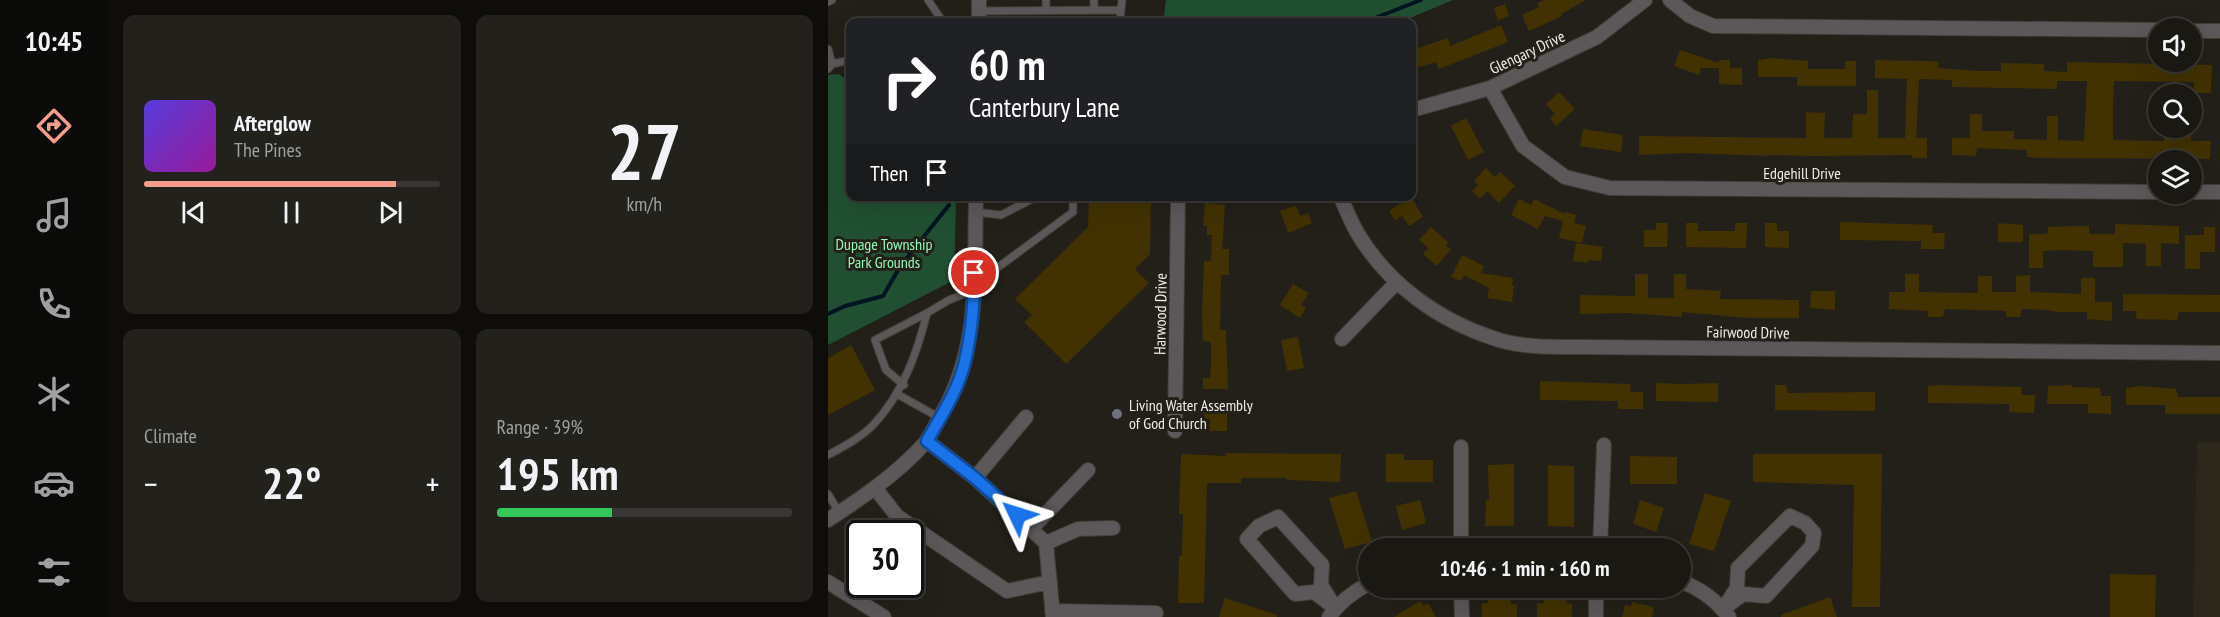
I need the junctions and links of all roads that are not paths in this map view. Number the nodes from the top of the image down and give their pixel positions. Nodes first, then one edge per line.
1 (832, 0) edge
2 (928, 0) edge
3 (1019, 0) edge
4 (1047, 0) edge
5 (1094, 0) edge
6 (1122, 0) edge
7 (1646, 0) edge
8 (1670, 0) edge
9 (828, 2) edge
10 (1019, 10) junction
11 (1046, 10) junction
12 (1094, 10) junction
13 (1121, 10) junction
14 (977, 14) edge
15 (940, 18) edge
16 (1120, 18) edge
17 (2148, 30) edge
18 (2202, 31) edge
19 (2220, 31) edge
20 (828, 49) edge
21 (846, 61) edge
22 (830, 67) edge
23 (1490, 88) junction
24 (1416, 109) edge
25 (2148, 192) edge
26 (2202, 192) edge
27 (2220, 192) edge
28 (976, 201) edge
29 (1028, 201) edge
30 (1073, 201) edge
31 (1178, 201) edge
32 (1342, 201) edge
33 (975, 212) junction
34 (974, 273) junction
35 (1396, 283) junction
36 (974, 290) junction
37 (927, 313) junction
38 (1342, 339) dead end
39 (2220, 353) edge
40 (903, 385) junction
41 (897, 394) junction
42 (1026, 417) dead end
43 (940, 418) junction
44 (1175, 431) dead end
45 (927, 441) junction
46 (1604, 445) dead end
47 (1461, 447) dead end
48 (828, 455) edge
49 (1088, 470) dead end
50 (975, 478) junction
51 (875, 488) junction
52 (828, 494) edge
53 (833, 516) edge
54 (1032, 528) junction
55 (1113, 528) dead end
56 (1461, 538) edge
57 (1600, 538) edge
58 (1046, 543) junction
59 (828, 582) edge
60 (1050, 582) junction
61 (1691, 585) edge
62 (1358, 589) edge
63 (1461, 598) edge
64 (1596, 598) edge
65 (1155, 612) dead end
66 (1332, 613) edge
67 (1726, 613) edge
68 (1052, 614) edge
69 (884, 617) edge
70 (1462, 617) edge
71 (1596, 617) edge

1 - 9 lane
2 - 15 lane
3 - 10 lane
4 - 11 lane
5 - 12 lane
6 - 13 lane
7 - 23 street, Glengary Drive
8 - 17 street
10 - 11 lane
10 - 14 lane
11 - 12 lane
12 - 13 lane
13 - 16 lane
18 - 19 street
20 - 22 lane
21 - 22 lane
23 - 24 street, Glengary Drive
23 - 25 street, Edgehill Drive
26 - 27 street
28 - 33 street
29 - 33 lane
30 - 34 lane
31 - 44 street, Harwood Drive
32 - 35 street, Fairwood Drive
33 - 34 street
34 - 36 street
35 - 38 street
35 - 39 street, Fairwood Drive
36 - 37 lane
36 - 43 street
37 - 40 lane
37 - 40 lane
40 - 41 lane
41 - 43 lane
41 - 48 lane
42 - 50 street
43 - 45 street
45 - 50 street
45 - 51 street
46 - 57 street
47 - 56 street
49 - 54 street
50 - 54 street
51 - 53 street
51 - 60 street
52 - 53 lane
54 - 58 street
55 - 58 street
58 - 60 street
59 - 69 street
60 - 68 street
61 - 67 street
62 - 66 street
63 - 70 street
64 - 71 street
65 - 68 street
66 - 66 street
67 - 67 street

